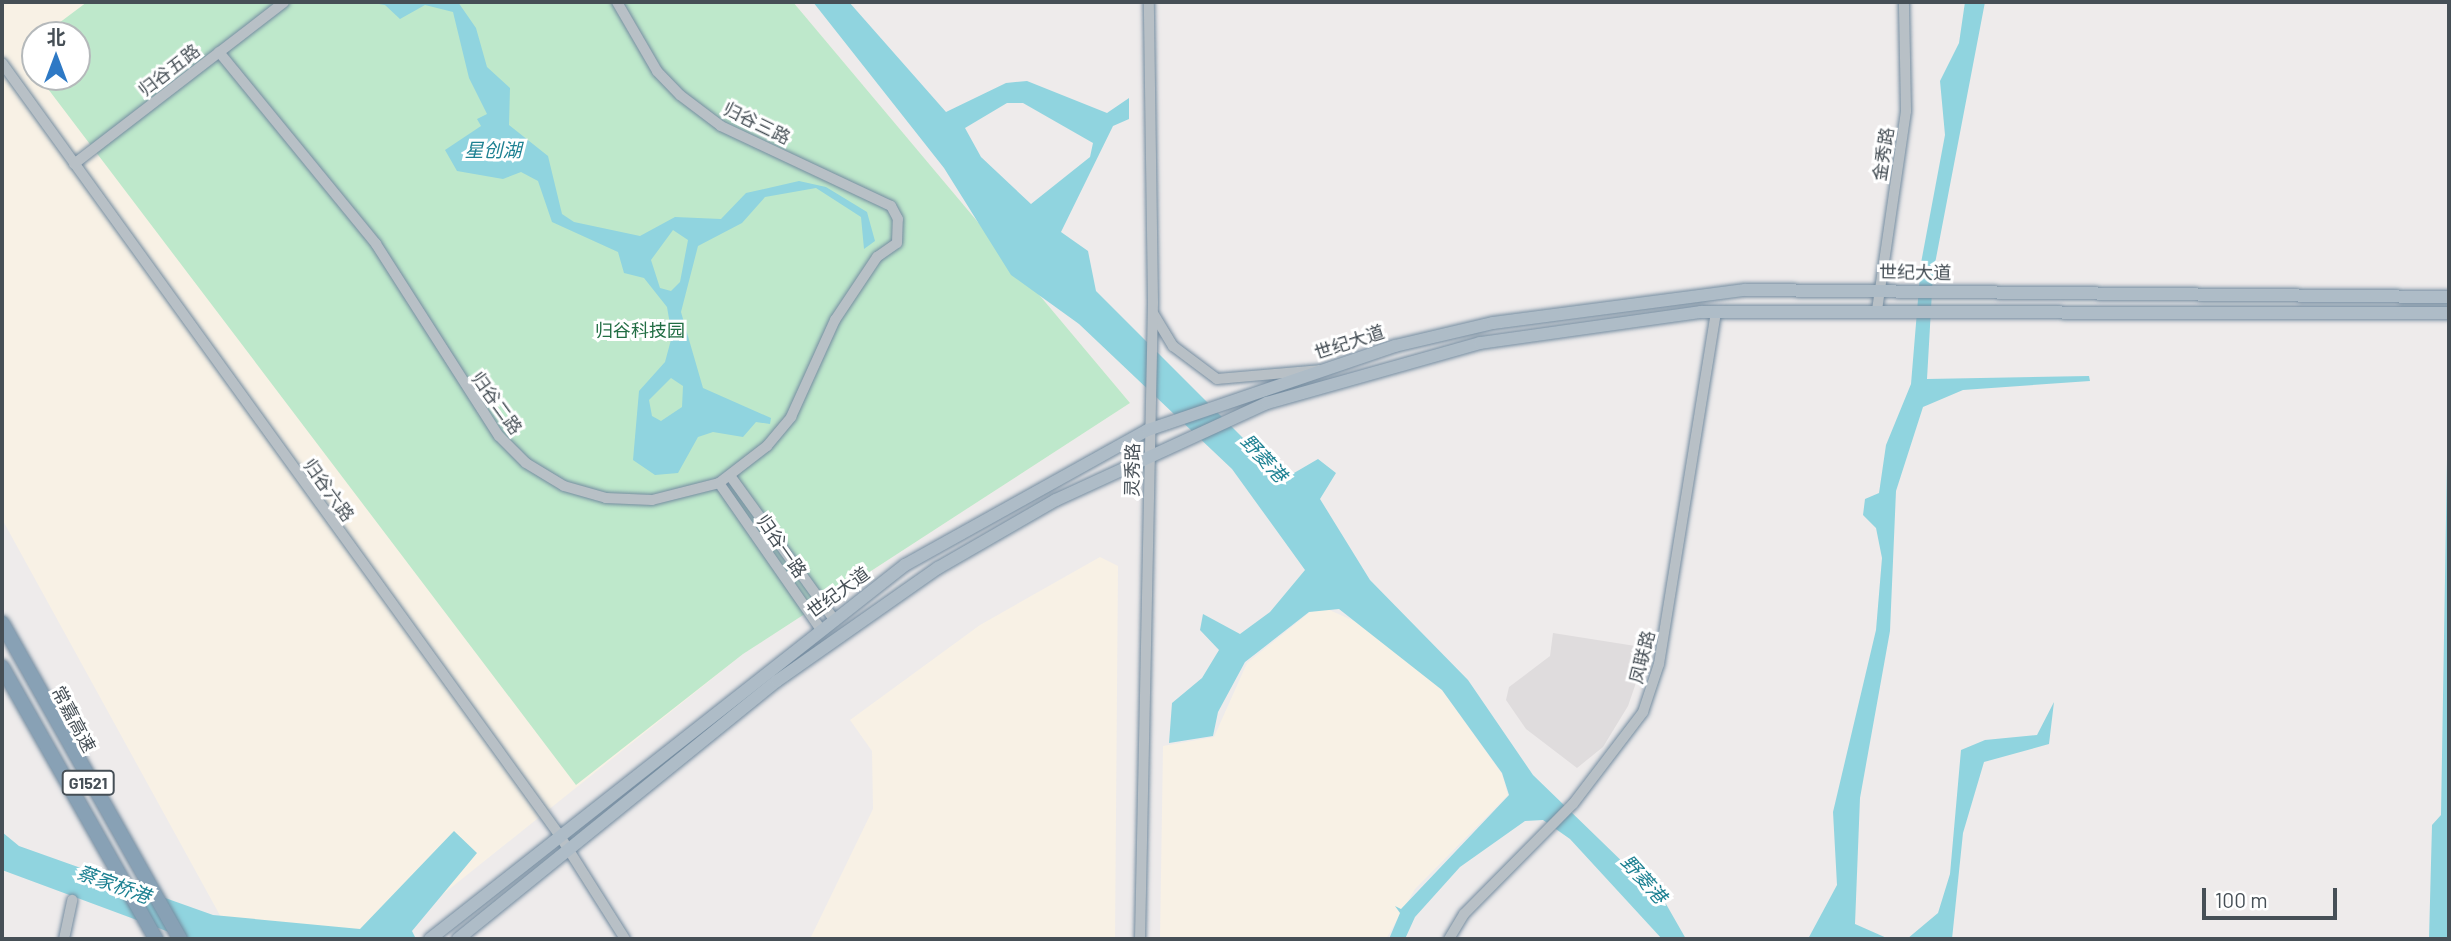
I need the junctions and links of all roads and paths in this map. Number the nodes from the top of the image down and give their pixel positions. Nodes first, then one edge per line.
1 (284, 2) edge
2 (617, 2) edge
3 (1149, 2) edge
4 (1904, 2) edge
5 (219, 52) junction
6 (2, 63) edge
7 (74, 164) junction
8 (897, 243) joint
9 (1877, 289) junction
10 (2449, 297) edge
11 (1877, 310) junction
12 (1716, 312) junction
13 (1153, 313) junction
14 (2448, 313) edge
15 (1320, 370) junction
16 (1148, 430) junction
17 (1148, 454) junction
18 (731, 477) junction
19 (719, 483) junction
20 (833, 618) junction
21 (2, 623) edge
22 (819, 627) junction
23 (2, 667) edge
24 (558, 833) junction
25 (569, 850) junction
26 (72, 900) dead end
27 (64, 939) edge
28 (156, 939) edge
29 (180, 939) edge
30 (430, 939) edge
31 (458, 939) edge
32 (625, 939) edge
33 (1140, 939) edge
34 (1449, 939) edge

1 - 5 street, 归谷五路
2 - 8 street, 归谷三路
3 - 13 street, 灵秀路
4 - 9 street, 金秀路
5 - 7 street, 归谷五路
5 - 19 street, 归谷二路
6 - 7 street, 归谷六路
7 - 24 street, 归谷六路
8 - 18 street, 归谷二路
9 - 10 main road, 世纪大道
9 - 11 street, 金秀路
9 - 15 main road, 世纪大道
11 - 12 main road, 世纪大道
11 - 14 main road, 世纪大道
12 - 17 main road, 世纪大道
12 - 34 street, 凤联路
13 - 15 street
13 - 16 street, 灵秀路
15 - 16 main road, 世纪大道
16 - 17 street, 灵秀路
16 - 20 main road, 世纪大道
17 - 25 main road, 世纪大道
17 - 33 street, 灵秀路
18 - 19 street, 归谷二路
18 - 20 street, 归谷一路
19 - 22 street, 归谷一路
20 - 22 main road, 世纪大道
21 - 29 highway, 常嘉高速 / G1521
22 - 24 main road, 世纪大道
23 - 28 highway, G1521
24 - 25 street, 归谷六路
24 - 30 main road, 世纪大道
25 - 31 main road, 世纪大道
25 - 32 street, 归谷六路
26 - 27 street

